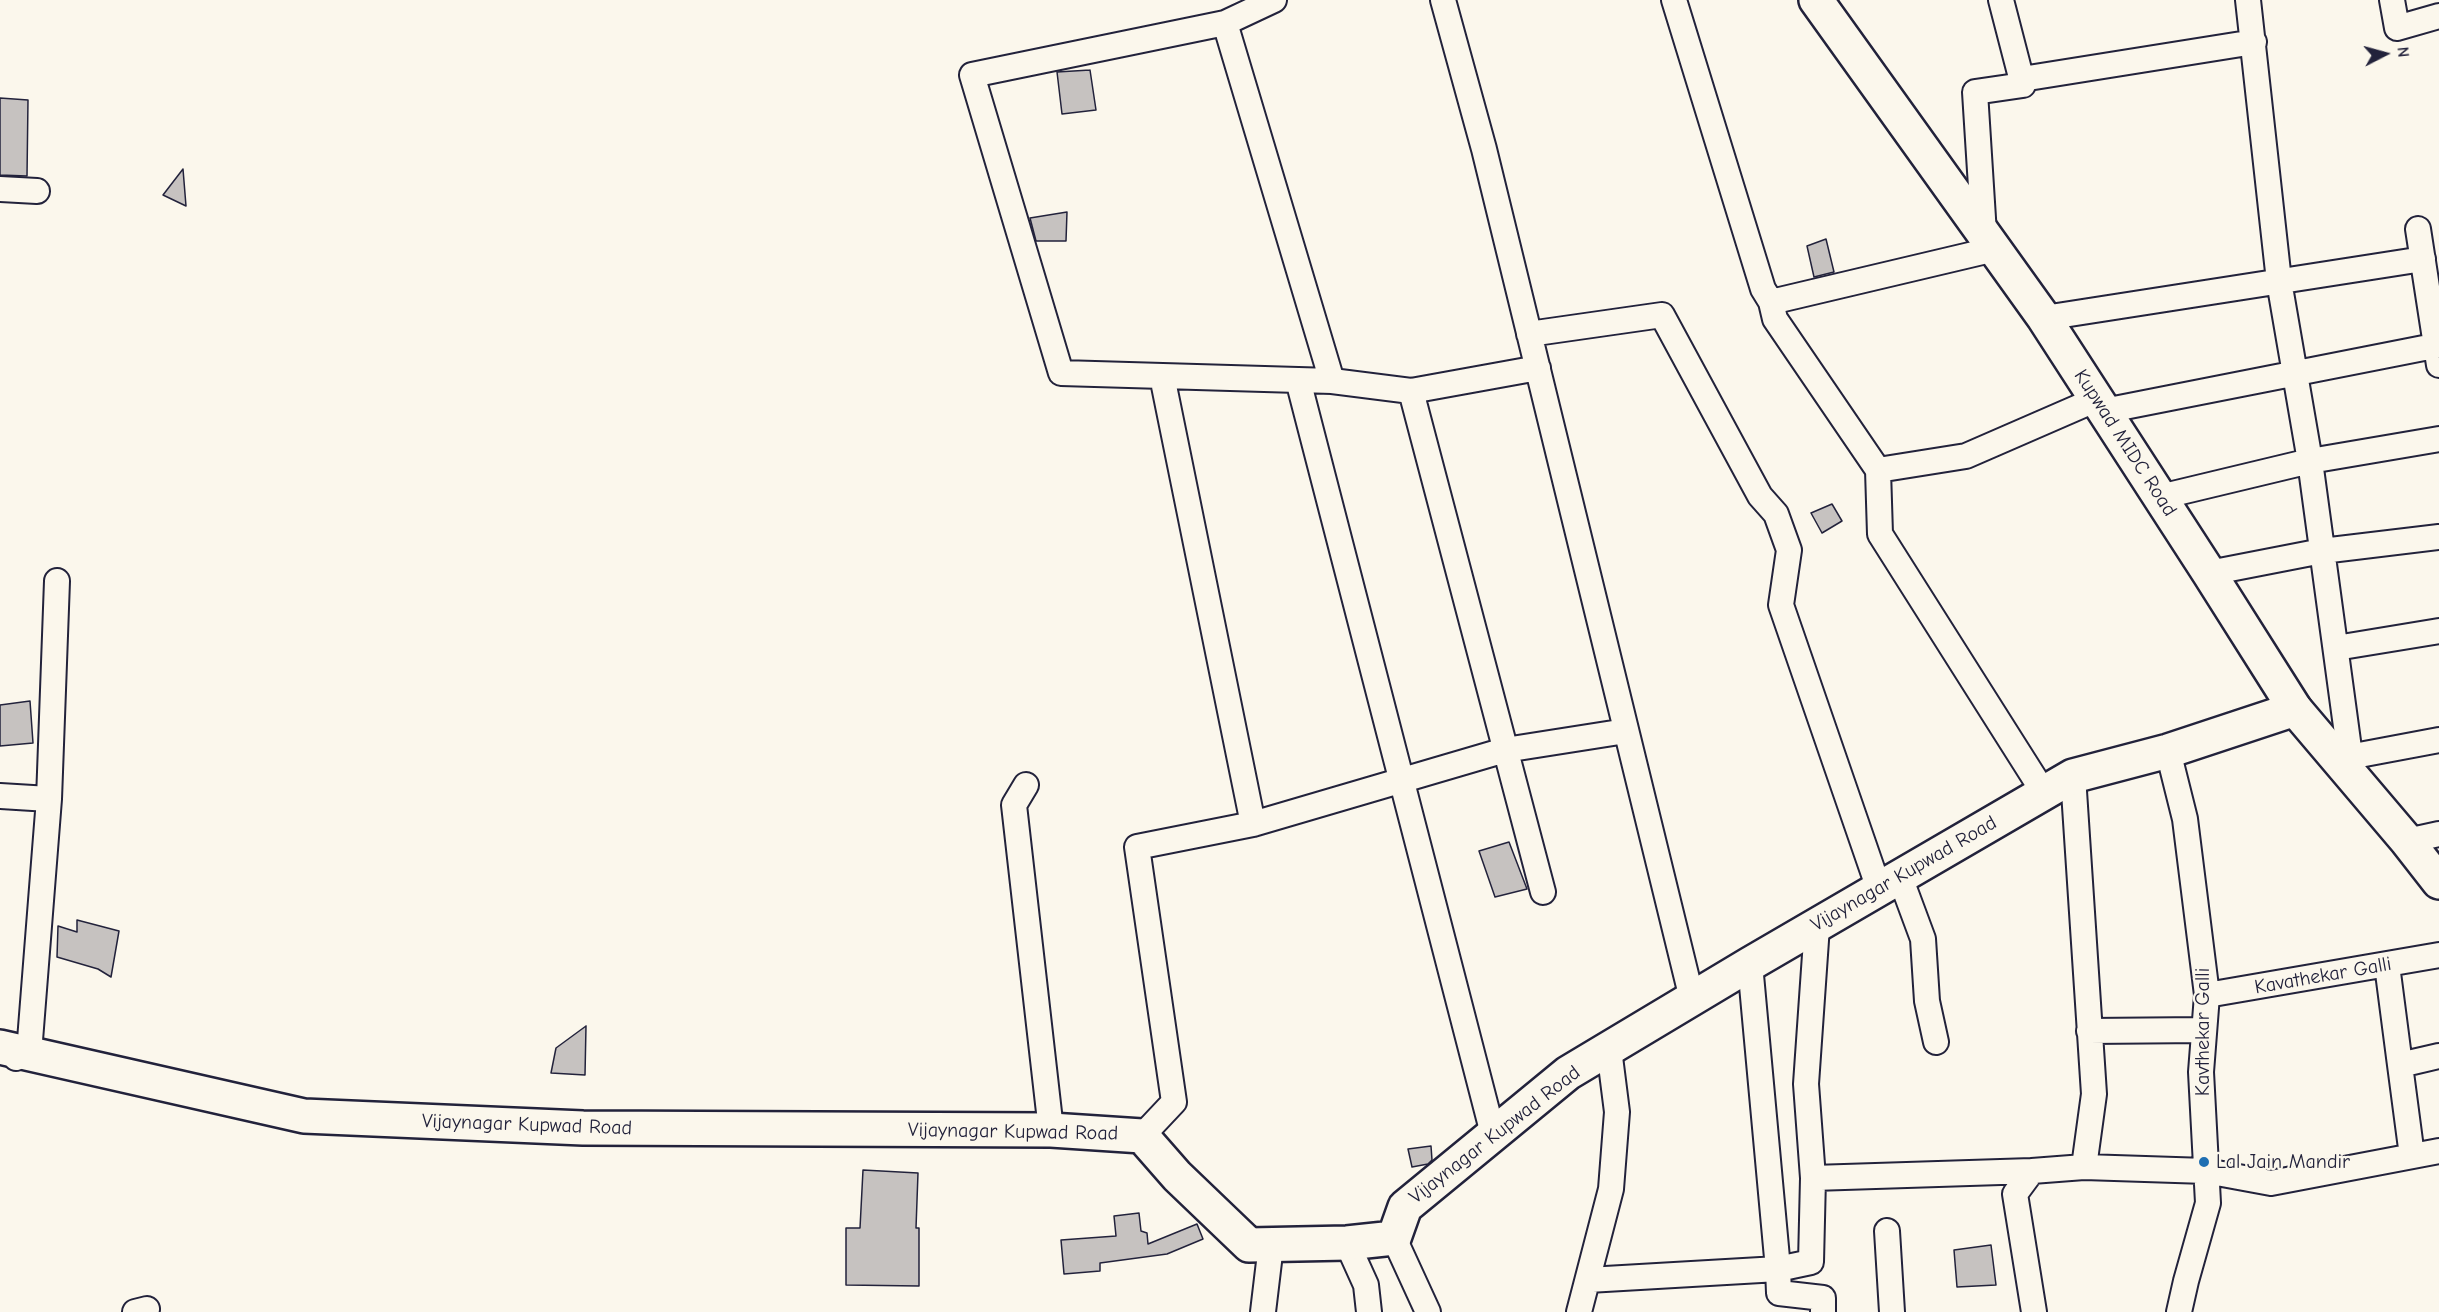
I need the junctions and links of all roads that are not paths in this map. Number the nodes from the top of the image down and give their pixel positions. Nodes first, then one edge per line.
1 (1274, 0) edge
2 (1443, 0) edge
3 (1674, 0) edge
4 (1816, 0) edge
5 (2001, 0) edge
6 (2248, 0) edge
7 (2392, 0) edge
8 (2439, 16) edge
9 (1225, 23) junction
10 (2254, 42) junction
11 (2022, 79) junction
12 (0, 189) edge
13 (37, 191) dead end
14 (2418, 229) dead end
15 (1989, 241) junction
16 (2423, 259) junction
17 (2279, 281) junction
18 (1771, 302) junction
19 (2044, 318) junction
20 (1529, 334) junction
21 (2438, 352) edge
22 (1538, 368) junction
23 (2295, 374) junction
24 (1162, 376) junction
25 (1298, 380) junction
26 (1332, 381) junction
27 (1412, 391) junction
28 (2100, 405) junction
29 (2439, 439) edge
30 (2310, 461) junction
31 (1878, 470) junction
32 (2160, 496) junction
33 (2439, 537) edge
34 (2322, 551) junction
35 (2210, 573) junction
36 (57, 581) dead end
37 (2439, 631) edge
38 (2336, 648) junction
39 (2295, 709) junction
40 (1626, 731) junction
41 (2439, 740) edge
42 (1505, 750) junction
43 (2168, 751) junction
44 (2344, 758) junction
45 (2073, 776) junction
46 (1400, 781) junction
47 (1026, 785) dead end
48 (2044, 793) junction
49 (0, 796) edge
50 (49, 799) junction
51 (1253, 824) junction
52 (2439, 834) edge
53 (2407, 841) junction
54 (2439, 882) edge
55 (1890, 883) junction
56 (1543, 892) dead end
57 (1817, 926) junction
58 (2439, 955) edge
59 (1750, 964) junction
60 (2387, 965) junction
61 (2206, 995) junction
62 (1692, 999) junction
63 (2204, 1030) junction
64 (2089, 1031) junction
65 (1936, 1042) dead end
66 (1609, 1049) junction
67 (10, 1054) edge
68 (2439, 1056) edge
69 (2400, 1065) junction
70 (1051, 1130) junction
71 (1493, 1134) junction
72 (1142, 1136) junction
73 (2439, 1151) edge
74 (2412, 1156) junction
75 (2084, 1167) junction
76 (2032, 1171) junction
77 (2206, 1171) junction
78 (1813, 1178) junction
79 (1887, 1231) dead end
80 (1394, 1238) junction
81 (1347, 1243) junction
82 (1271, 1245) junction
83 (1778, 1269) junction
84 (1588, 1280) junction
85 (1263, 1312) edge
86 (1369, 1312) edge
87 (1428, 1312) edge
88 (1579, 1312) edge
89 (1823, 1312) edge
90 (1892, 1312) edge
91 (2034, 1312) edge
92 (2180, 1312) edge

1 - 9 street
2 - 20 street
3 - 18 street
4 - 15 street, Kupwad MIDC Road
5 - 11 street
6 - 10 street
7 - 8 street
9 - 24 street
9 - 26 street
10 - 11 street
10 - 17 street
11 - 15 street
12 - 13 street
14 - 16 street
15 - 18 street
15 - 19 street, Kupwad MIDC Road
16 - 17 street
16 - 21 street
17 - 19 street
17 - 23 street
18 - 31 street
19 - 28 street, Kupwad MIDC Road
20 - 22 street
20 - 55 street
21 - 23 street
22 - 27 street
22 - 40 street
23 - 28 street
23 - 30 street
24 - 25 street
24 - 51 street
25 - 26 street
25 - 46 street
26 - 27 street
27 - 42 street
28 - 31 street
28 - 32 street, Kupwad MIDC Road
29 - 30 street
30 - 32 street
30 - 34 street
31 - 48 street
32 - 35 street, Kupwad MIDC Road
33 - 34 street
34 - 35 street
34 - 38 street
35 - 39 street, Kupwad MIDC Road
36 - 50 street
37 - 38 street
38 - 44 street
39 - 43 street, Vijaynagar Kupwad Road
39 - 44 street, Kupwad MIDC Road
40 - 42 street
40 - 62 street
41 - 44 street
42 - 46 street
42 - 56 street
43 - 45 street, Vijaynagar Kupwad Road
43 - 61 street, Kavthekar Galli
44 - 53 street, Kupwad MIDC Road
45 - 48 street, Vijaynagar Kupwad Road
45 - 64 street
46 - 51 street
46 - 71 street
47 - 70 street
48 - 55 street, Vijaynagar Kupwad Road
49 - 50 street
50 - 67 street
51 - 72 street
52 - 53 street
53 - 54 street, Kupwad MIDC Road
55 - 57 street, Vijaynagar Kupwad Road
55 - 65 street
57 - 59 street, Vijaynagar Kupwad Road
57 - 78 street
58 - 60 street, Kavathekar Galli
59 - 62 street, Vijaynagar Kupwad Road
59 - 83 street
60 - 61 street, Kavathekar Galli
60 - 69 street
61 - 63 street, Kavthekar Galli
62 - 66 street, Vijaynagar Kupwad Road
63 - 64 street
63 - 77 street, Kavthekar Galli
64 - 75 street
66 - 71 street, Vijaynagar Kupwad Road
66 - 84 street
67 - 70 street, Vijaynagar Kupwad Road
68 - 69 street
69 - 74 street
70 - 72 street, Vijaynagar Kupwad Road
71 - 80 street, Vijaynagar Kupwad Road
72 - 82 street, Vijaynagar Kupwad Road
73 - 74 street
74 - 77 street
75 - 76 street
75 - 77 street
76 - 78 street
76 - 91 street
77 - 92 street, Kavthekar Galli
78 - 83 street
79 - 90 street
80 - 81 street, Vijaynagar Kupwad Road
80 - 87 street
81 - 82 street, Vijaynagar Kupwad Road
81 - 86 street
82 - 85 street
83 - 84 street
83 - 89 street
84 - 88 street

